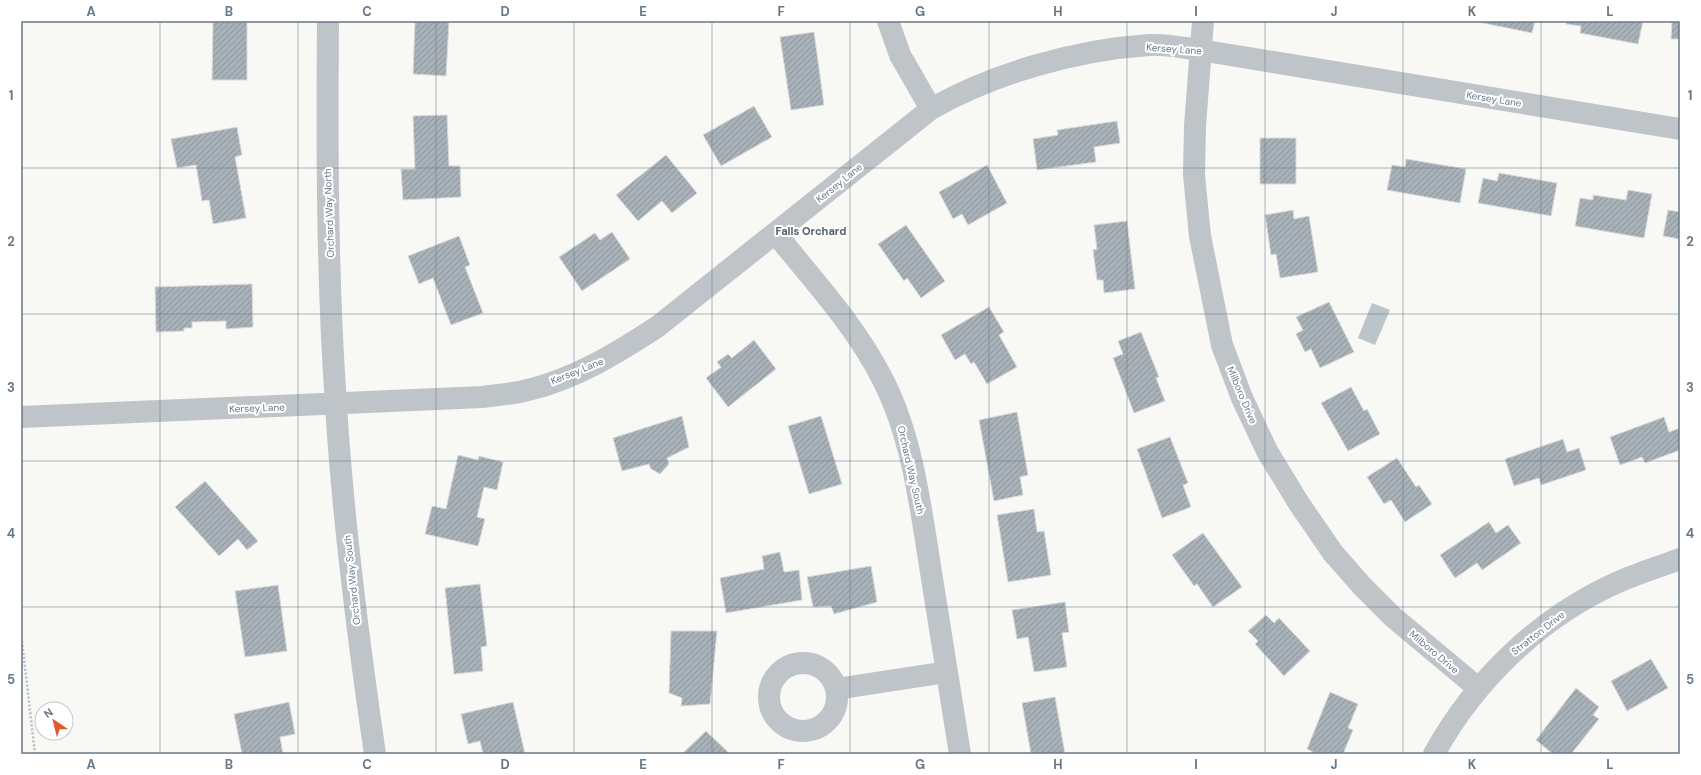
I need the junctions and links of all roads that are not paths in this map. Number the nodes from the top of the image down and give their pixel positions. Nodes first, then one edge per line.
1 (328, 21) edge
2 (888, 21) edge
3 (1202, 21) edge
4 (1200, 50) junction
5 (931, 109) junction
6 (1680, 129) edge
7 (776, 234) junction
8 (336, 404) junction
9 (21, 418) edge
10 (1680, 559) edge
11 (947, 672) junction
12 (1478, 688) junction
13 (836, 689) dead end
14 (375, 754) edge
15 (960, 754) edge
16 (1434, 754) edge

1 - 8 street, Orchard Way North
2 - 5 street
3 - 4 street, Milboro Drive
4 - 5 street, Kersey Lane
4 - 6 street, Kersey Lane
4 - 12 street, Milboro Drive
5 - 7 street, Kersey Lane
7 - 8 street, Kersey Lane
7 - 11 street, Orchard Way South
8 - 9 street, Kersey Lane
8 - 14 street, Orchard Way South
10 - 12 street, Stratton Drive
11 - 13 street
11 - 15 street, Orchard Way South
12 - 16 street, Stratton Drive

